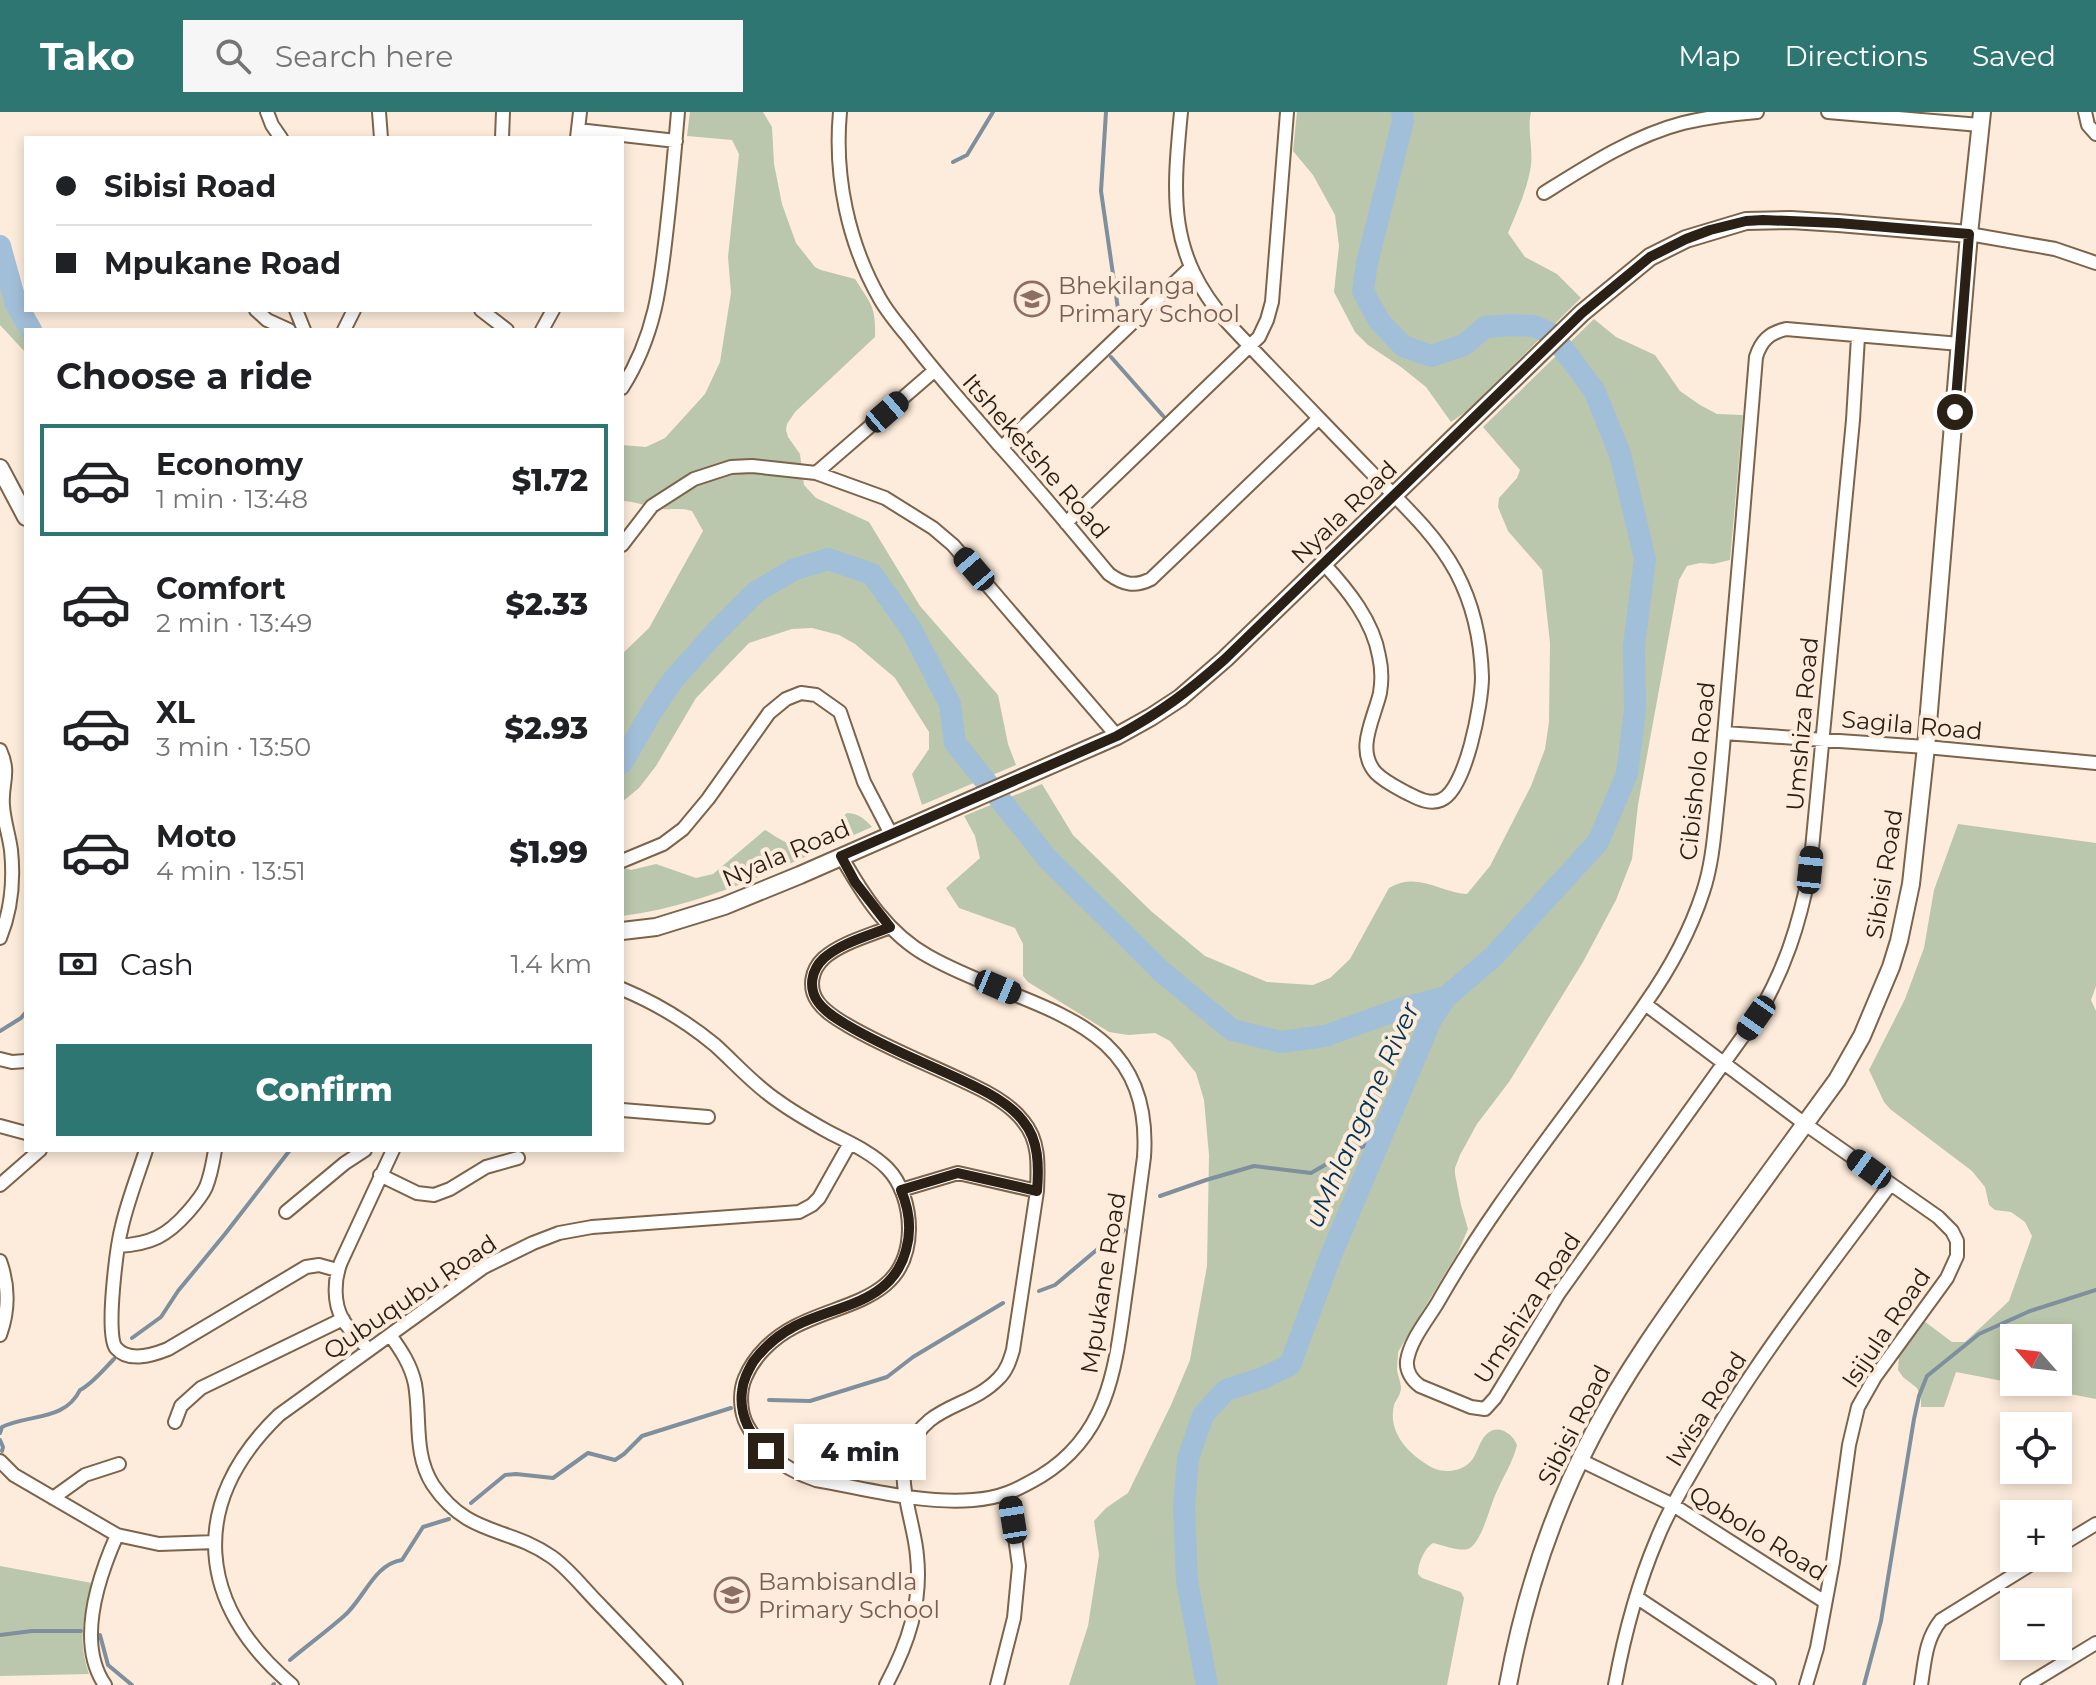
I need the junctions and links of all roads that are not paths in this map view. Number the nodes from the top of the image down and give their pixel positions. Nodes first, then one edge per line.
1 (267, 112) edge
2 (379, 112) edge
3 (503, 112) edge
4 (580, 112) edge
5 (678, 112) edge
6 (840, 112) edge
7 (1181, 112) edge
8 (1287, 112) edge
9 (1757, 112) edge
10 (1828, 112) edge
11 (2085, 112) edge
12 (1878, 114) edge
13 (1681, 118) edge
14 (1981, 118) edge
15 (578, 134) edge
16 (2096, 134) edge
17 (280, 136) edge
18 (381, 136) edge
19 (502, 136) edge
20 (606, 136) edge
21 (624, 137) edge
22 (676, 141) junction
23 (1544, 193) dead end
24 (1969, 234) junction
25 (2096, 263) edge
26 (1191, 267) junction
27 (258, 312) edge
28 (484, 312) edge
29 (285, 328) edge
30 (504, 328) edge
31 (1858, 337) junction
32 (1960, 344) junction
33 (1250, 346) junction
34 (934, 371) junction
35 (624, 385) edge
36 (1319, 418) junction
37 (1002, 447) junction
38 (0, 468) edge
39 (816, 473) junction
40 (1395, 497) junction
41 (24, 513) edge
42 (1066, 523) junction
43 (624, 542) edge
44 (1324, 564) junction
45 (1724, 733) junction
46 (1117, 736) junction
47 (1823, 740) junction
48 (1926, 747) junction
49 (0, 750) edge
50 (2096, 763) edge
51 (891, 834) junction
52 (841, 856) junction
53 (624, 860) edge
54 (890, 927) junction
55 (624, 931) edge
56 (0, 938) edge
57 (624, 990) edge
58 (1645, 1004) junction
59 (0, 1059) edge
60 (24, 1061) edge
61 (1724, 1064) junction
62 (624, 1110) edge
63 (708, 1117) dead end
64 (1805, 1124) junction
65 (0, 1126) edge
66 (24, 1132) edge
67 (850, 1143) junction
68 (38, 1152) edge
69 (145, 1152) edge
70 (215, 1152) edge
71 (362, 1152) edge
72 (392, 1152) edge
73 (518, 1158) dead end
74 (380, 1175) junction
75 (0, 1185) edge
76 (1890, 1185) junction
77 (901, 1190) junction
78 (1037, 1191) junction
79 (286, 1212) dead end
80 (118, 1246) junction
81 (0, 1261) edge
82 (337, 1270) junction
83 (343, 1319) junction
84 (0, 1335) edge
85 (390, 1335) junction
86 (369, 1350) junction
87 (1489, 1406) joint
88 (175, 1422) dead end
89 (1580, 1460) junction
90 (0, 1461) edge
91 (119, 1464) dead end
92 (1009, 1494) junction
93 (53, 1498) junction
94 (907, 1498) junction
95 (1673, 1505) junction
96 (2096, 1524) edge
97 (117, 1535) junction
98 (2072, 1539) edge
99 (215, 1542) junction
100 (2018, 1572) edge
101 (1636, 1597) junction
102 (1825, 1602) junction
103 (2096, 1643) edge
104 (105, 1685) edge
105 (292, 1685) edge
106 (676, 1685) edge
107 (886, 1685) edge
108 (997, 1685) edge
109 (1508, 1685) edge
110 (1615, 1685) edge
111 (1769, 1685) edge
112 (1806, 1685) edge
113 (1921, 1685) edge
114 (2027, 1685) edge

1 - 17 street
2 - 18 street
3 - 19 street
4 - 15 street
5 - 22 street
6 - 34 street, Itsheketshe Road
7 - 26 street
8 - 33 street
9 - 13 street
10 - 12 street
11 - 16 street
12 - 14 street
13 - 23 street
14 - 24 street, Sibisi Road
15 - 20 street
21 - 22 street
22 - 35 street
24 - 25 street, Nyala Road
24 - 32 street, Sibisi Road
24 - 40 street, Nyala Road
26 - 33 street
26 - 37 street
27 - 29 street
28 - 30 street
31 - 32 street, Cibisholo Road
31 - 45 street, Cibisholo Road
31 - 47 street, Umshiza Road
32 - 48 street, Sibisi Road
33 - 36 street
33 - 42 street
34 - 37 street, Itsheketshe Road
34 - 39 street
36 - 40 street
36 - 42 street, Itsheketshe Road
37 - 42 street, Itsheketshe Road
38 - 41 street
39 - 43 street
39 - 46 street
40 - 44 street, Nyala Road
40 - 44 street
44 - 46 street, Nyala Road
45 - 47 street, Sagila Road
45 - 58 street, Cibisholo Road
46 - 51 street, Nyala Road
47 - 48 street, Sagila Road
47 - 61 street, Umshiza Road
48 - 50 street, Sagila Road
48 - 64 street, Sibisi Road
49 - 56 street
51 - 52 street, Nyala Road
51 - 53 street
52 - 54 street, Mpukane Road
52 - 55 street, Nyala Road
54 - 78 street
54 - 92 street, Mpukane Road
57 - 67 street, Mpukane Road
58 - 61 street, Isijula Road
58 - 87 street, Cibisholo Road
59 - 60 street
61 - 64 street, Isijula Road
61 - 87 street, Umshiza Road
62 - 63 street
64 - 76 street, Isijula Road
64 - 89 street, Sibisi Road
65 - 66 street
67 - 77 street, Mpukane Road
67 - 85 street, Qubuqubu Road
68 - 75 street
69 - 80 street
70 - 80 street
71 - 79 street
72 - 74 street
73 - 74 street
74 - 82 street
76 - 95 street, Iwisa Road
76 - 102 street, Isijula Road
77 - 78 street
77 - 94 street, Mpukane Road
78 - 94 street
80 - 82 street
81 - 84 street
82 - 83 street
83 - 86 street
83 - 88 street
85 - 86 street, Qubuqubu Road
85 - 106 street
86 - 99 street, Qubuqubu Road
89 - 95 street, Qobolo Road
89 - 109 street, Sibisi Road
90 - 93 street
91 - 93 street
92 - 94 street, Mpukane Road
92 - 108 street
93 - 97 street
94 - 107 street
95 - 101 street, Iwisa Road
95 - 102 street, Qobolo Road
96 - 98 street
97 - 99 street
97 - 104 street
99 - 105 street, Qubuqubu Road
100 - 113 street
101 - 110 street, Iwisa Road
101 - 111 street
102 - 112 street, Isijula Road
103 - 114 street

